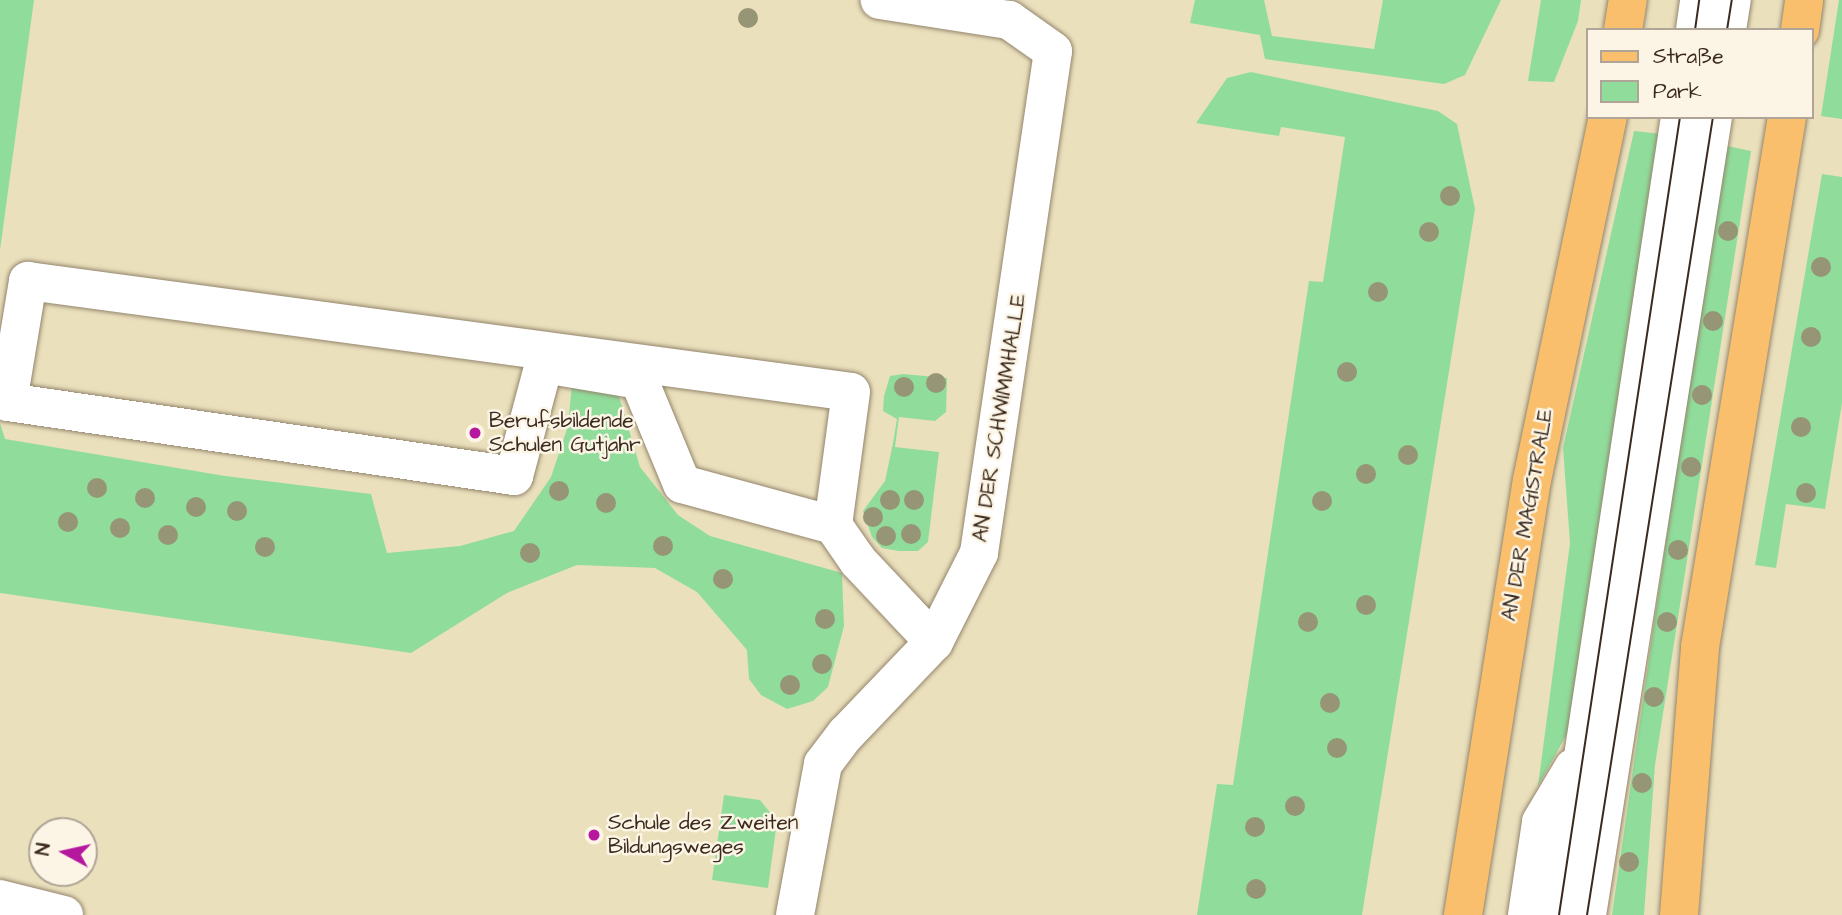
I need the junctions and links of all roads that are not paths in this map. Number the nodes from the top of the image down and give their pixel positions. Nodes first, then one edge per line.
1 (880, 0) edge
2 (1628, 0) edge
3 (1699, 0) edge
4 (1732, 0) edge
5 (1804, 0) edge
6 (1623, 28) edge
7 (1695, 28) edge
8 (1727, 28) edge
9 (1800, 28) edge
10 (1608, 119) edge
11 (1680, 119) edge
12 (1713, 119) edge
13 (1787, 119) edge
14 (834, 525) junction
15 (934, 642) junction
16 (1583, 751) junction
17 (0, 899) edge
18 (64, 915) edge
19 (795, 915) edge
20 (1463, 915) edge
21 (1527, 915) edge
22 (1559, 915) edge
23 (1587, 915) edge
24 (1679, 915) edge

1 - 15 street, AN DER SCHWIMMHALLE
2 - 6 main road
3 - 7 street
4 - 8 street
5 - 9 main road
10 - 20 main road, AN DER MAGISTRALE
11 - 16 street
12 - 23 street
13 - 24 main road
14 - 14 street
14 - 15 street
15 - 19 street, AN DER SCHWIMMHALLE
16 - 21 street
16 - 22 street
17 - 18 street

